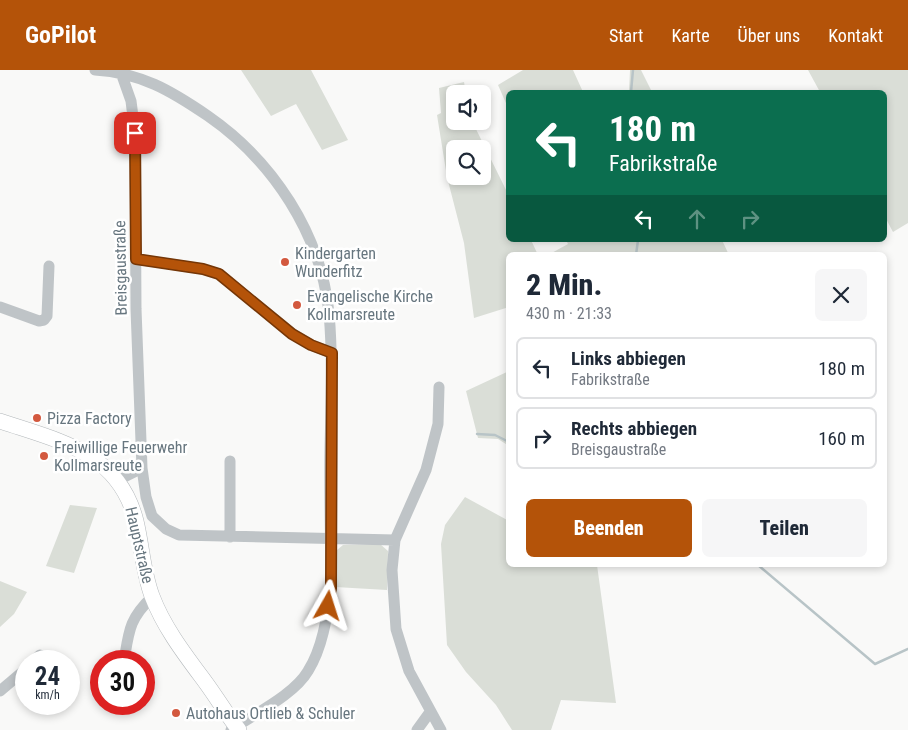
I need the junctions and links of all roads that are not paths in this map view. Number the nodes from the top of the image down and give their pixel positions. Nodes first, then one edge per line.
1 (95, 70) edge
2 (120, 71) edge
3 (136, 259) junction
4 (49, 266) dead end
5 (0, 308) edge
6 (332, 353) junction
7 (438, 387) dead end
8 (0, 421) edge
9 (230, 461) dead end
10 (142, 468) junction
11 (118, 480) junction
12 (152, 516) junction
13 (136, 520) junction
14 (230, 537) junction
15 (331, 539) junction
16 (395, 540) junction
17 (152, 597) junction
18 (126, 650) edge
19 (15, 678) edge
20 (0, 691) edge
21 (430, 712) junction
22 (235, 729) edge
23 (417, 730) edge
24 (441, 730) edge

1 - 2 street
2 - 3 street, Breisgaustraße
2 - 6 street
3 - 6 street
3 - 10 street, Breisgaustraße
4 - 5 street
6 - 15 street
7 - 16 street
8 - 11 main road, Hauptstraße
9 - 14 street
10 - 11 street
10 - 12 street, Breisgaustraße
11 - 13 main road, Hauptstraße
12 - 13 street
12 - 14 street
13 - 17 main road, Hauptstraße
14 - 15 street
15 - 16 street
15 - 22 street
16 - 21 street
17 - 18 street, Hauptstraße
17 - 22 main road, Hauptstraße
19 - 20 street
21 - 23 street
21 - 24 street

